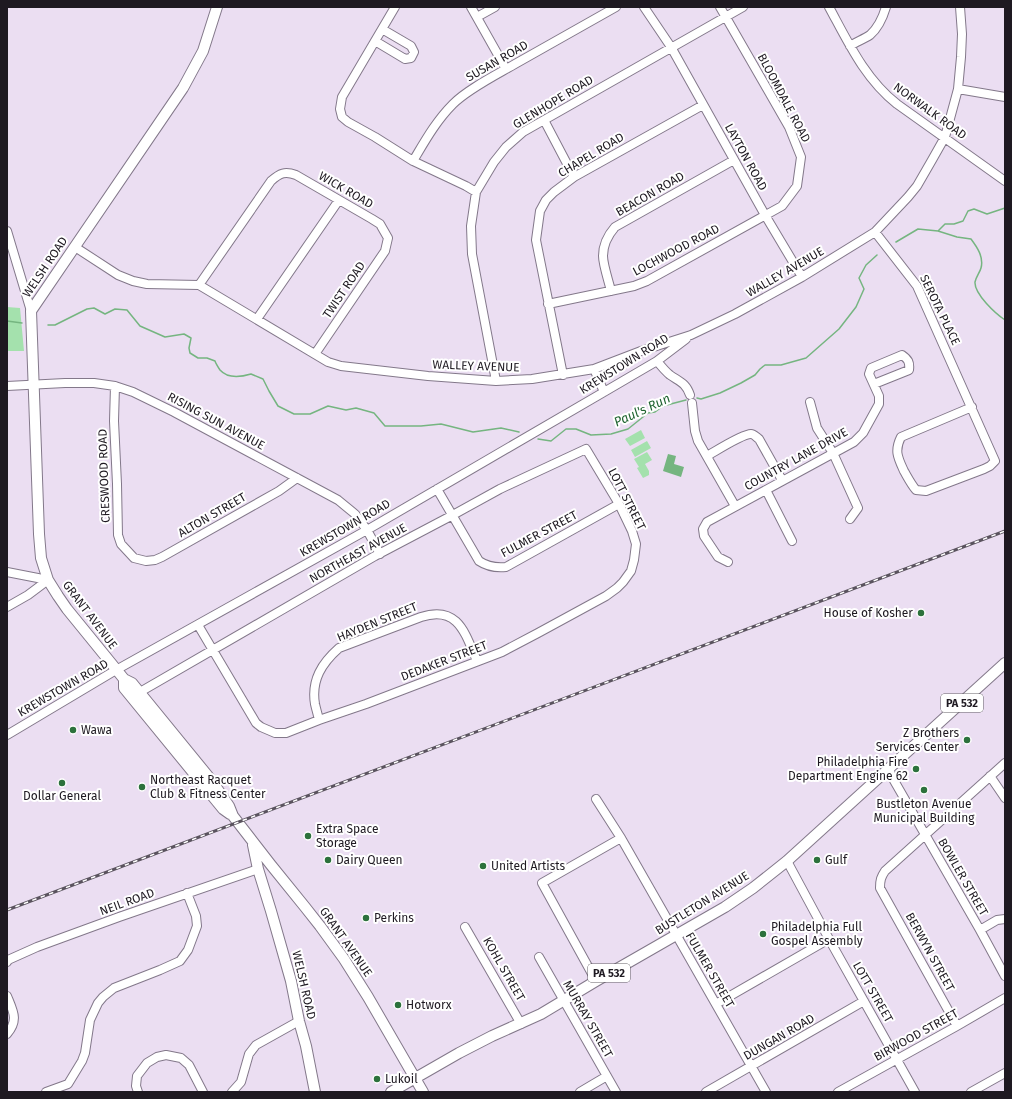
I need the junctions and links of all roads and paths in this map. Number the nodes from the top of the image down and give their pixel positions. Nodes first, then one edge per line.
1 (218, 7) edge
2 (395, 7) edge
3 (471, 7) edge
4 (495, 7) edge
5 (616, 7) edge
6 (644, 7) edge
7 (720, 7) edge
8 (744, 7) edge
9 (829, 7) edge
10 (886, 7) edge
11 (960, 7) edge
12 (477, 17) junction
13 (726, 17) junction
14 (382, 29) junction
15 (375, 41) junction
16 (850, 46) junction
17 (671, 48) junction
18 (506, 69) junction
19 (958, 89) junction
20 (1005, 97) edge
21 (703, 105) junction
22 (544, 120) junction
23 (945, 137) junction
24 (734, 160) junction
25 (413, 161) junction
26 (574, 177) junction
27 (1005, 181) edge
28 (476, 192) junction
29 (339, 200) junction
30 (765, 215) junction
31 (7, 231) edge
32 (875, 232) junction
33 (388, 238) joint
34 (75, 247) junction
35 (802, 277) junction
36 (199, 285) junction
37 (611, 291) junction
38 (548, 304) junction
39 (32, 311) junction
40 (257, 319) junction
41 (691, 335) junction
42 (315, 354) junction
43 (657, 361) junction
44 (594, 369) junction
45 (563, 375) junction
46 (496, 381) junction
47 (34, 384) junction
48 (874, 384) junction
49 (7, 386) edge
50 (115, 386) junction
51 (604, 392) junction
52 (810, 402) dead end
53 (972, 407) junction
54 (833, 453) junction
55 (591, 455) joint
56 (707, 456) junction
57 (296, 478) junction
58 (782, 480) junction
59 (436, 489) junction
60 (766, 490) junction
61 (619, 504) junction
62 (734, 506) junction
63 (451, 516) junction
64 (850, 519) dead end
65 (367, 530) junction
66 (792, 541) dead end
67 (380, 554) junction
68 (136, 559) joint
69 (728, 562) dead end
70 (7, 572) edge
71 (626, 578) joint
72 (48, 580) junction
73 (7, 607) edge
74 (198, 625) junction
75 (213, 650) junction
76 (477, 661) junction
77 (1005, 663) edge
78 (116, 670) junction
79 (124, 679) junction
80 (140, 692) junction
81 (320, 720) junction
82 (7, 734) edge
83 (1005, 763) edge
84 (889, 768) junction
85 (990, 776) junction
86 (596, 798) dead end
87 (1005, 798) edge
88 (233, 816) junction
89 (925, 835) junction
90 (621, 838) junction
91 (252, 841) junction
92 (787, 861) junction
93 (271, 865) junction
94 (258, 869) junction
95 (263, 886) junction
96 (187, 893) junction
97 (1005, 919) edge
98 (465, 927) dead end
99 (980, 930) junction
100 (676, 935) junction
101 (829, 939) junction
102 (539, 958) dead end
103 (7, 962) edge
104 (1005, 976) edge
105 (596, 980) junction
106 (7, 996) edge
107 (1005, 998) edge
108 (564, 1000) junction
109 (864, 1001) junction
110 (716, 1004) junction
111 (299, 1021) junction
112 (521, 1024) junction
113 (957, 1026) junction
114 (7, 1034) edge
115 (897, 1058) junction
116 (751, 1066) junction
117 (1005, 1073) edge
118 (607, 1076) junction
119 (415, 1078) junction
120 (69, 1088) edge
121 (46, 1092) edge
122 (138, 1092) edge
123 (203, 1092) edge
124 (232, 1092) edge
125 (315, 1092) edge
126 (391, 1092) edge
127 (423, 1092) edge
128 (580, 1092) edge
129 (616, 1092) edge
130 (706, 1092) edge
131 (766, 1092) edge
132 (838, 1092) edge
133 (915, 1092) edge
134 (971, 1092) edge

1 - 34 main road, WELSH ROAD
2 - 14 street
3 - 12 street
4 - 12 street
5 - 18 street, SUSAN ROAD
6 - 17 street
7 - 13 street, BLOOMDALE ROAD
8 - 13 street, GLENHOPE ROAD
9 - 16 street, NORWALK ROAD
10 - 16 street
11 - 19 street, WALLEY AVENUE
12 - 18 street
13 - 17 street, GLENHOPE ROAD
13 - 30 street, BLOOMDALE ROAD
14 - 15 street
14 - 15 street
15 - 25 street
16 - 23 street, NORWALK ROAD
17 - 21 street, LAYTON ROAD
17 - 22 street, GLENHOPE ROAD
18 - 25 street, SUSAN ROAD
19 - 20 street
19 - 23 street, WALLEY AVENUE
21 - 24 street, LAYTON ROAD
21 - 26 street, CHAPEL ROAD
22 - 26 street
22 - 28 street, GLENHOPE ROAD
23 - 27 street, NORWALK ROAD
23 - 32 street, WALLEY AVENUE
24 - 30 street, LAYTON ROAD
24 - 37 street, BEACON ROAD
25 - 28 street
26 - 38 street, CHAPEL ROAD
28 - 46 street, GLENHOPE ROAD
29 - 33 street, WICK ROAD
29 - 36 street, WICK ROAD
29 - 40 street
30 - 35 street, LAYTON ROAD
30 - 37 street, LOCHWOOD ROAD
31 - 39 street
32 - 35 street, WALLEY AVENUE
32 - 53 street, SEROTA PLACE
33 - 42 street, TWIST ROAD
34 - 36 street, WALLEY AVENUE
34 - 39 main road, WELSH ROAD
35 - 41 street, WALLEY AVENUE
36 - 40 street, WALLEY AVENUE
37 - 38 street, LOCHWOOD ROAD
38 - 45 street, CHAPEL ROAD
39 - 47 main road, WELSH ROAD
40 - 42 street, WALLEY AVENUE
41 - 43 street, KREWSTOWN ROAD
41 - 44 street, WALLEY AVENUE
42 - 46 street, WALLEY AVENUE
43 - 51 street, KREWSTOWN ROAD
43 - 56 street
44 - 45 street, WALLEY AVENUE
44 - 51 street
45 - 46 street, WALLEY AVENUE
47 - 49 street, RISING SUN AVENUE
47 - 50 street, RISING SUN AVENUE
47 - 72 main road, WELSH ROAD
48 - 48 street, COUNTRY LANE DRIVE
48 - 54 street, COUNTRY LANE DRIVE
50 - 57 street, RISING SUN AVENUE
50 - 68 street, CRESWOOD ROAD
51 - 59 street, KREWSTOWN ROAD
52 - 54 street
53 - 53 street, SEROTA PLACE
54 - 58 street, COUNTRY LANE DRIVE
54 - 64 street
55 - 61 street, LOTT STREET
55 - 63 street, NORTHEAST AVENUE
56 - 58 street
56 - 62 street
57 - 65 street, RISING SUN AVENUE
57 - 68 street, ALTON STREET
58 - 60 street, COUNTRY LANE DRIVE
59 - 63 street, FULMER STREET
59 - 65 street, KREWSTOWN ROAD
60 - 62 street, COUNTRY LANE DRIVE
60 - 66 street
61 - 63 street, FULMER STREET
61 - 71 street, LOTT STREET
62 - 69 street, COUNTRY LANE DRIVE
63 - 67 street, NORTHEAST AVENUE
65 - 67 street, RISING SUN AVENUE
65 - 74 street, KREWSTOWN ROAD
67 - 75 street, NORTHEAST AVENUE
70 - 72 street, GRANT AVENUE
71 - 76 street, DEDAKER STREET
72 - 73 street
72 - 78 main road, GRANT AVENUE
74 - 75 street
74 - 78 street, KREWSTOWN ROAD
75 - 80 street, NORTHEAST AVENUE
75 - 81 street, DEDAKER STREET
76 - 81 street, DEDAKER STREET
76 - 81 street, HAYDEN STREET
77 - 84 main road, BUSTLETON AVENUE / PA 532
78 - 79 main road, GRANT AVENUE
78 - 82 street, KREWSTOWN ROAD
79 - 80 main road, GRANT AVENUE
79 - 88 main road, GRANT AVENUE
80 - 88 main road, GRANT AVENUE
83 - 85 street
84 - 89 street, BOWLER STREET
84 - 92 main road, BUSTLETON AVENUE / PA 532
85 - 87 street
85 - 89 street
86 - 90 street, FULMER STREET
88 - 91 main road, GRANT AVENUE
89 - 99 street, BOWLER STREET
89 - 113 street, BERWYN STREET
90 - 100 street, FULMER STREET
90 - 105 street
91 - 93 main road, GRANT AVENUE
91 - 94 main road, WELSH ROAD
92 - 100 main road, BUSTLETON AVENUE / PA 532
92 - 101 street, LOTT STREET
93 - 95 main road
93 - 119 main road, GRANT AVENUE
94 - 95 main road, WELSH ROAD
94 - 96 street, NEIL ROAD
95 - 111 main road, WELSH ROAD
96 - 103 street, NEIL ROAD
96 - 120 street
97 - 99 street
98 - 112 street, KOHL STREET
99 - 104 street, BOWLER STREET
100 - 105 main road, BUSTLETON AVENUE / PA 532
100 - 110 street, FULMER STREET
101 - 109 street, LOTT STREET
101 - 110 street
102 - 108 street, MURRAY STREET
105 - 108 main road, BUSTLETON AVENUE / PA 532
106 - 114 street
107 - 113 street, BIRWOOD STREET
108 - 112 main road, BUSTLETON AVENUE / PA 532
108 - 118 street, MURRAY STREET
109 - 115 street, LOTT STREET
109 - 116 street, DUNGAN ROAD
110 - 116 street, FULMER STREET
111 - 124 street
111 - 125 main road, WELSH ROAD
112 - 119 main road, BUSTLETON AVENUE / PA 532
113 - 115 street, BIRWOOD STREET
115 - 132 street, BIRWOOD STREET
115 - 133 street, LOTT STREET
116 - 130 street, DUNGAN ROAD
116 - 131 street, FULMER STREET
117 - 134 street
118 - 128 street
118 - 129 street, MURRAY STREET
119 - 126 main road, BUSTLETON AVENUE / PA 532
119 - 127 main road, GRANT AVENUE
120 - 121 street
122 - 123 street

